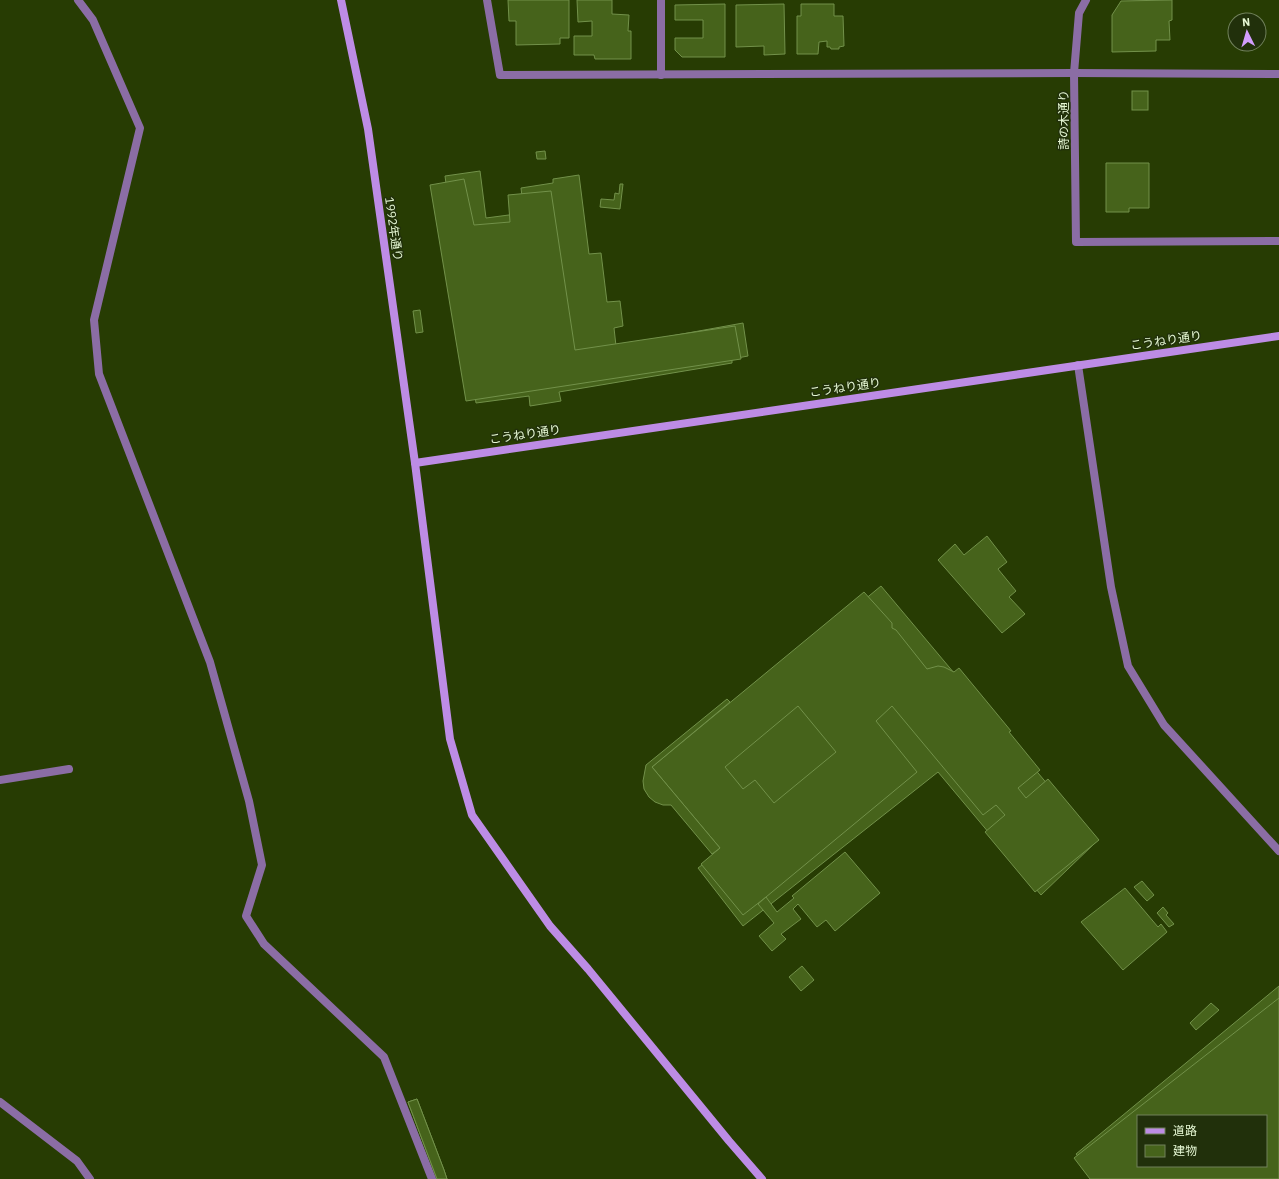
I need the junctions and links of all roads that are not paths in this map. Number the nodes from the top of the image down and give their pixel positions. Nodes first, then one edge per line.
1 (78, 0) edge
2 (341, 0) edge
3 (487, 0) edge
4 (661, 0) edge
5 (1086, 0) edge
6 (1074, 73) junction
7 (1279, 74) edge
8 (661, 75) junction
9 (1279, 241) edge
10 (1279, 336) edge
11 (1078, 365) junction
12 (415, 463) junction
13 (68, 769) dead end
14 (0, 780) edge
15 (1279, 851) edge
16 (0, 1102) edge
17 (90, 1179) edge
18 (432, 1179) edge
19 (762, 1179) edge

1 - 18 street
2 - 12 street, 1992年通り
3 - 8 street
4 - 8 street
5 - 6 street, 詩の木通り
6 - 7 street
6 - 8 street
6 - 9 street, 詩の木通り
10 - 11 street, こうねり通り
11 - 12 street, こうねり通り
11 - 15 street
12 - 19 street, 1992年通り
13 - 14 street
16 - 17 street

